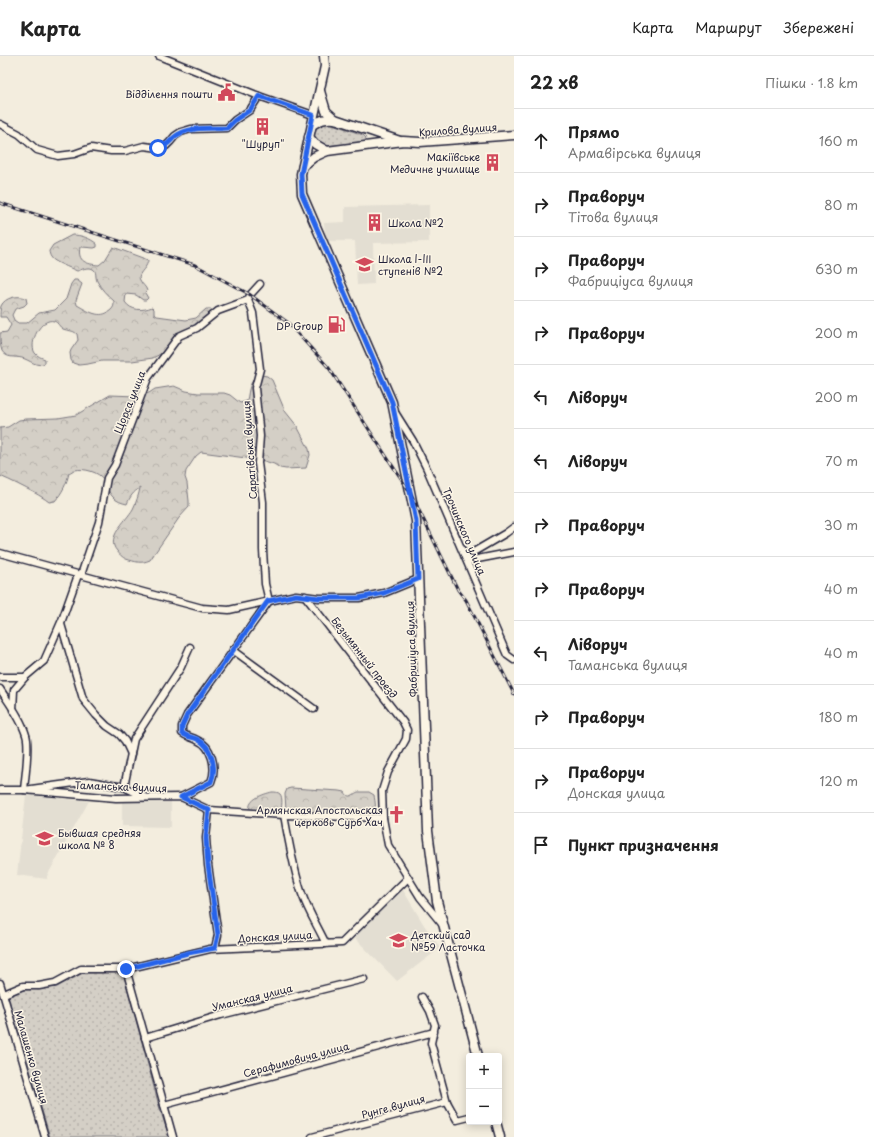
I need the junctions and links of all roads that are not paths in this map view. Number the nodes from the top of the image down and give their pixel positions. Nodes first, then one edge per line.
1 (159, 56) edge
2 (324, 56) edge
3 (320, 90) junction
4 (259, 96) junction
5 (313, 115) junction
6 (335, 119) junction
7 (0, 124) edge
8 (312, 125) junction
9 (370, 131) junction
10 (514, 135) edge
11 (309, 137) junction
12 (402, 141) junction
13 (368, 145) junction
14 (327, 151) junction
15 (303, 166) junction
16 (260, 284) dead end
17 (248, 300) junction
18 (394, 410) junction
19 (514, 527) edge
20 (514, 552) edge
21 (0, 553) edge
22 (466, 559) junction
23 (80, 575) junction
24 (418, 579) junction
25 (305, 596) junction
26 (268, 601) junction
27 (61, 624) junction
28 (190, 647) dead end
29 (233, 650) junction
30 (514, 660) edge
31 (0, 677) edge
32 (25, 678) junction
33 (0, 689) edge
34 (314, 709) dead end
35 (14, 710) junction
36 (131, 754) junction
37 (124, 788) junction
38 (0, 790) edge
39 (24, 790) junction
40 (145, 797) junction
41 (181, 797) junction
42 (209, 810) junction
43 (284, 816) junction
44 (383, 818) junction
45 (408, 878) junction
46 (442, 924) junction
47 (326, 944) junction
48 (215, 948) junction
49 (126, 969) junction
50 (364, 979) dead end
51 (0, 983) edge
52 (4, 994) junction
53 (422, 997) dead end
54 (434, 1032) junction
55 (145, 1038) junction
56 (477, 1053) edge
57 (447, 1102) junction
58 (164, 1105) junction
59 (466, 1117) edge
60 (497, 1125) edge
61 (45, 1137) edge
62 (173, 1137) edge
63 (312, 1137) edge
64 (500, 1137) edge

1 - 4 street
2 - 3 main road, Фабриціуса вулиця
3 - 5 main road, Фабриціуса вулиця
3 - 6 main road
4 - 5 street
4 - 7 street
5 - 8 main road, Фабриціуса вулиця
6 - 8 main road
6 - 9 main road
8 - 11 main road, Фабриціуса вулиця
9 - 12 main road
9 - 13 main road
10 - 12 main road, Крилова вулиця
11 - 14 main road
11 - 15 main road, Фабриціуса вулиця
12 - 13 main road
13 - 14 main road
14 - 15 main road
15 - 18 main road, Фабриціуса вулиця
16 - 17 street
17 - 23 street, Щорса улица
17 - 26 street, Саратівська вулиця
18 - 22 street, Трочинского улица
18 - 24 main road, Фабриціуса вулиця
19 - 22 street
20 - 22 street
21 - 23 street
22 - 30 street, Трочинского улица
23 - 26 street
23 - 27 street, Щорса улица
24 - 25 street
24 - 46 main road, Фабриціуса вулиця
25 - 26 street
25 - 44 street, Безымянный проезд
26 - 29 street
27 - 32 street, Щорса улица
27 - 36 street
28 - 36 street
29 - 34 street
29 - 41 street
31 - 32 street
32 - 35 street, Щорса улица
33 - 35 street
35 - 39 street
36 - 37 street
37 - 39 street
37 - 40 street
38 - 39 street, Таманська вулиця
39 - 40 street, Таманська вулиця
40 - 41 street, Таманська вулиця
41 - 42 street, Таманська вулиця
42 - 43 street, Таманська вулиця
42 - 48 street
43 - 44 street, Таманська вулиця
43 - 47 street
44 - 45 street, Безымянный проезд
45 - 46 street, Безымянный проезд
45 - 47 street, Донская улица
46 - 56 main road, Фабриціуса вулиця
47 - 48 street, Донская улица
48 - 49 street, Донская улица
49 - 52 street, Донская улица
49 - 55 street
50 - 55 street, Уманская улица
51 - 52 street, Малашенко вулиця
52 - 61 street, Малашенко вулиця
53 - 54 street
54 - 57 street
54 - 58 street, Серафимовича улица
55 - 58 street
57 - 59 street
57 - 63 street, Рунге вулиця
58 - 62 street
60 - 64 main road

